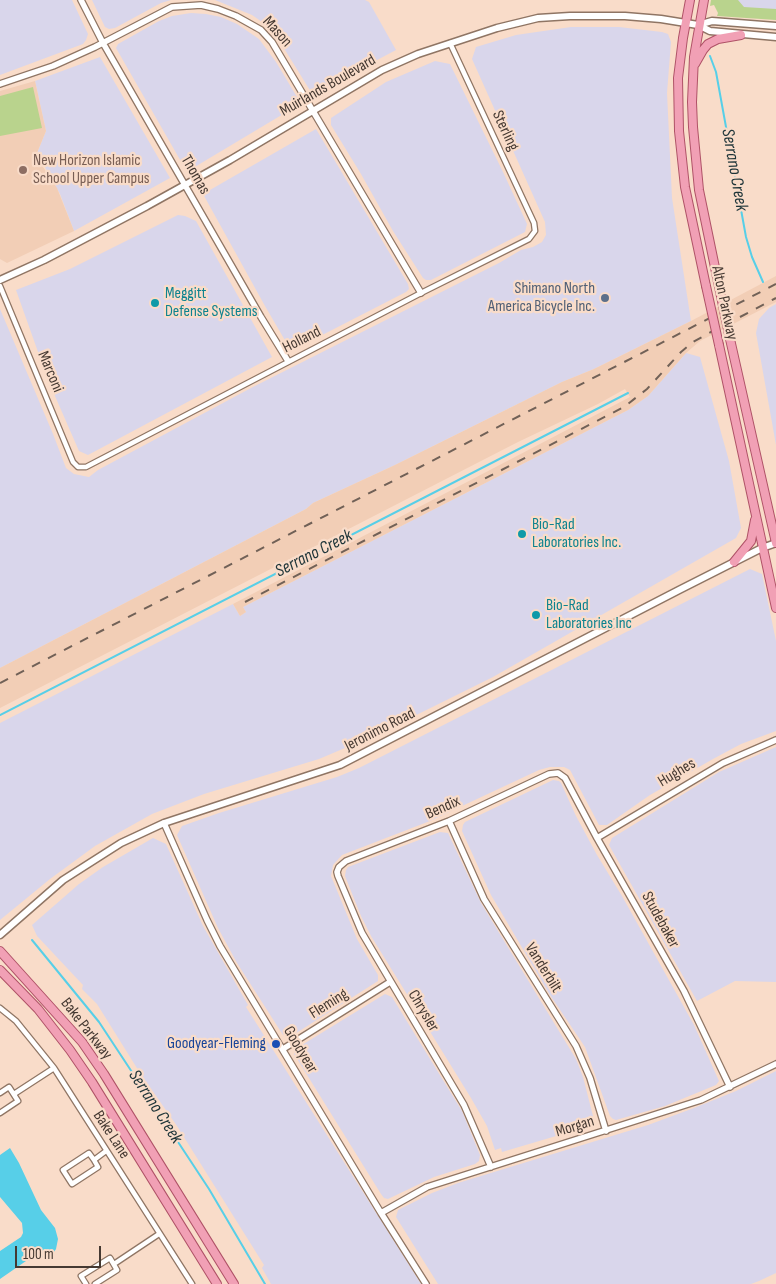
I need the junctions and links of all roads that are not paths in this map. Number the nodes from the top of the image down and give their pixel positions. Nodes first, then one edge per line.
1 (81, 0) edge
2 (690, 0) edge
3 (704, 0) edge
4 (685, 23) junction
5 (698, 25) junction
6 (776, 26) edge
7 (741, 35) junction
8 (776, 37) edge
9 (103, 43) junction
10 (450, 43) junction
11 (693, 68) junction
12 (0, 84) edge
13 (312, 110) junction
14 (185, 185) junction
15 (535, 231) joint
16 (0, 280) edge
17 (0, 286) edge
18 (421, 293) junction
19 (288, 361) junction
20 (78, 467) joint
21 (772, 512) edge
22 (756, 515) junction
23 (776, 543) edge
24 (762, 548) junction
25 (734, 562) junction
26 (776, 608) edge
27 (776, 740) edge
28 (558, 773) joint
29 (448, 821) junction
30 (164, 823) junction
31 (597, 838) junction
32 (339, 867) joint
33 (0, 935) edge
34 (0, 951) edge
35 (0, 970) edge
36 (390, 982) junction
37 (0, 1008) edge
38 (283, 1049) junction
39 (776, 1064) edge
40 (54, 1068) junction
41 (730, 1087) junction
42 (0, 1093) edge
43 (14, 1094) junction
44 (0, 1113) edge
45 (606, 1132) junction
46 (106, 1151) junction
47 (94, 1160) junction
48 (491, 1167) junction
49 (381, 1213) junction
50 (160, 1234) junction
51 (114, 1264) junction
52 (84, 1283) edge
53 (95, 1284) edge
54 (192, 1284) edge
55 (217, 1284) edge
56 (234, 1284) edge
57 (426, 1284) edge

1 - 9 street, Thomas
2 - 4 main road, Alton Parkway
3 - 5 main road, Alton Parkway
4 - 5 main road, Muirlands Boulevard
4 - 10 main road, Muirlands Boulevard
4 - 22 main road, Alton Parkway, bridge
5 - 6 main road
5 - 7 main road
5 - 11 main road, Alton Parkway
7 - 8 main road
7 - 11 main road
9 - 12 street, Mason
9 - 13 street, Mason
9 - 14 street, Thomas
10 - 13 main road, Muirlands Boulevard
10 - 15 street, Sterling
11 - 21 main road, Alton Parkway, bridge
13 - 14 main road, Muirlands Boulevard
13 - 18 street, Mason
14 - 16 main road, Muirlands Boulevard
14 - 19 street, Thomas
15 - 18 street, Holland
17 - 20 street, Marconi
18 - 19 street, Holland
19 - 20 street, Holland
21 - 23 main road, Alton Parkway
22 - 24 main road, Alton Parkway
22 - 25 main road
23 - 24 main road, Jeronimo Road
24 - 25 main road, Jeronimo Road
24 - 26 main road, Alton Parkway
25 - 30 main road, Jeronimo Road
27 - 31 street, Hughes
28 - 29 street, Bendix
28 - 31 street, Studebaker
29 - 32 street, Bendix
29 - 45 street, Vanderbilt
30 - 33 main road, Jeronimo Road
30 - 38 street, Goodyear
31 - 41 street, Studebaker
32 - 36 street, Chrysler
34 - 56 main road, Bake Parkway
35 - 55 main road, Bake Parkway
36 - 38 street, Fleming
36 - 48 street, Chrysler
37 - 40 street, Bake Lane
38 - 49 street, Goodyear
39 - 41 street, Morgan
40 - 43 street
40 - 46 street, Bake Lane
41 - 45 street, Morgan
42 - 43 street
43 - 44 street
45 - 48 street, Morgan
46 - 47 street
46 - 50 street, Bake Lane
47 - 47 street
48 - 49 street, Morgan
49 - 57 street, Goodyear
50 - 51 street
50 - 54 street, Bake Lane
51 - 52 street
51 - 53 street

